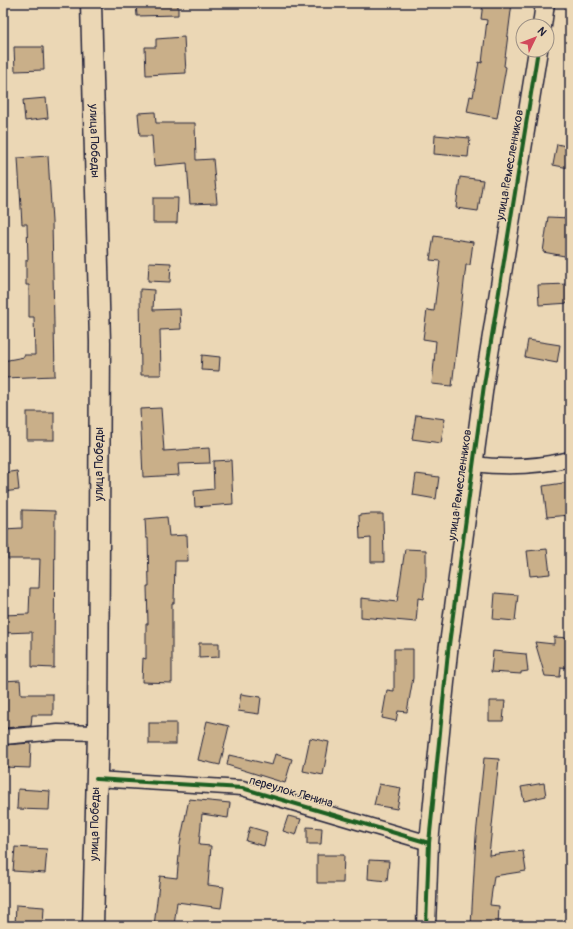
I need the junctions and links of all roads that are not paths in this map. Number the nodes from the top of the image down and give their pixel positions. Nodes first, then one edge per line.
1 (90, 3) edge
2 (545, 3) edge
3 (543, 18) edge
4 (537, 58) edge
5 (570, 459) edge
6 (473, 464) junction
7 (98, 733) junction
8 (3, 737) edge
9 (96, 778) junction
10 (429, 843) junction
11 (92, 926) edge
12 (426, 926) edge

1 - 7 main road, улица Победы
2 - 3 street
4 - 6 street, улица Ремесленников
5 - 6 street
6 - 10 street, улица Ремесленников
7 - 8 street
7 - 9 main road, улица Победы
9 - 10 street, переулок Ленина
9 - 11 main road, улица Победы
10 - 12 street, улица Ремесленников

